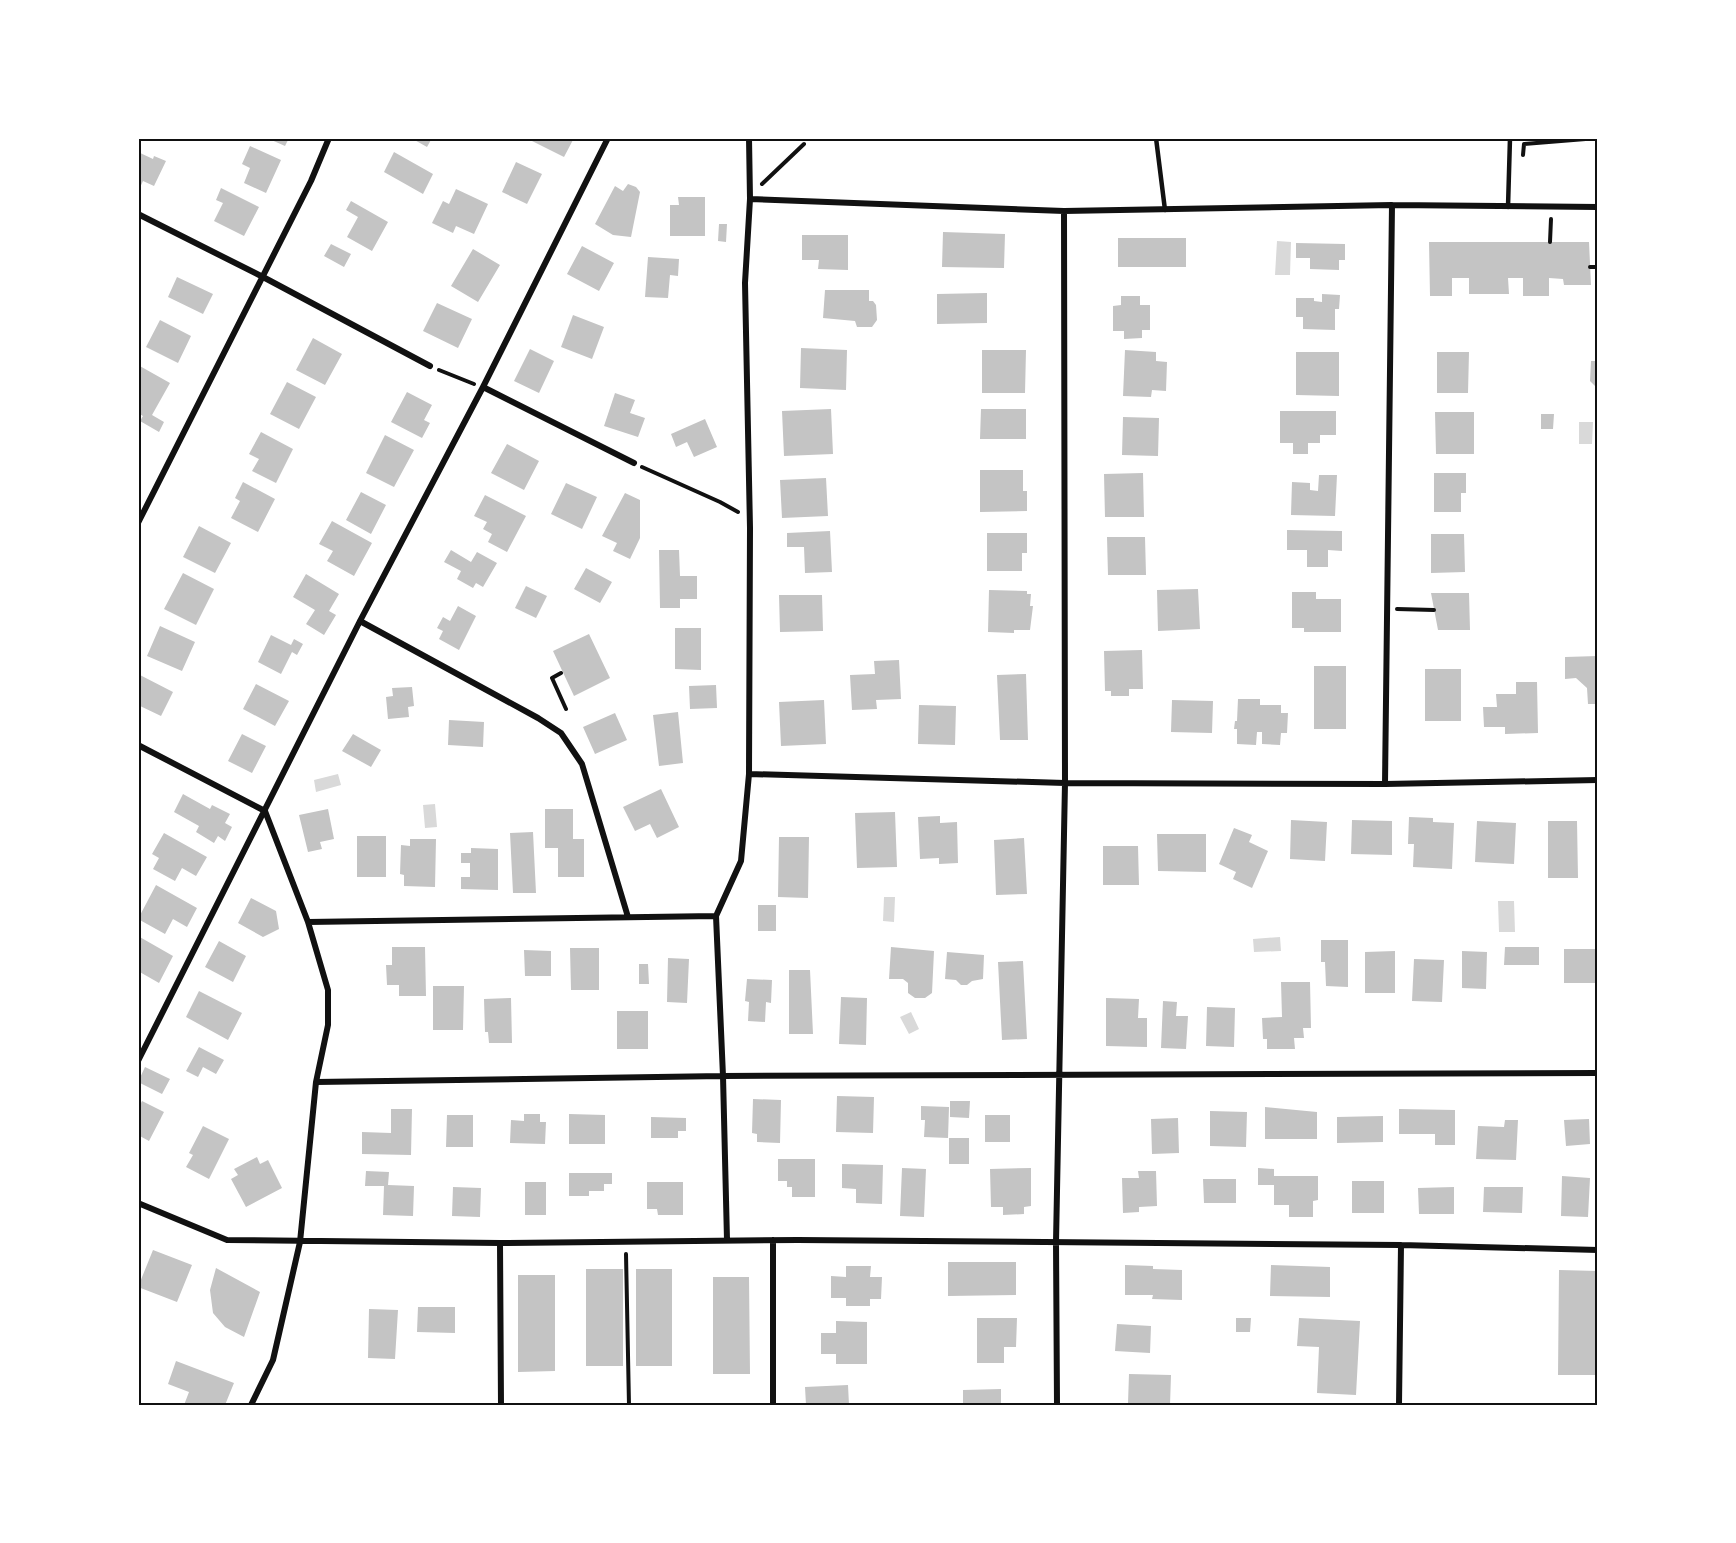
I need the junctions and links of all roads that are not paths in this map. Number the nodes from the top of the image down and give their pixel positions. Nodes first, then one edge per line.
1 (329, 138) edge
2 (608, 138) edge
3 (749, 138) edge
4 (1156, 138) edge
5 (1510, 138) edge
6 (750, 197) junction
7 (1392, 205) junction
8 (1508, 207) junction
9 (1598, 207) edge
10 (1165, 210) junction
11 (1064, 211) junction
12 (138, 214) edge
13 (263, 277) junction
14 (430, 366) road end
15 (483, 387) junction
16 (634, 463) road end
17 (138, 523) edge
18 (360, 621) junction
19 (138, 745) edge
20 (749, 774) junction
21 (1598, 780) edge
22 (1065, 783) junction
23 (1385, 784) junction
24 (265, 811) junction
25 (716, 916) junction
26 (628, 917) junction
27 (308, 922) junction
28 (138, 1061) edge
29 (1598, 1074) edge
30 (1060, 1075) junction
31 (723, 1076) junction
32 (316, 1082) junction
33 (138, 1203) edge
34 (727, 1240) junction
35 (773, 1240) junction
36 (300, 1242) junction
37 (1056, 1242) junction
38 (500, 1243) junction
39 (1401, 1245) junction
40 (1598, 1250) edge
41 (251, 1405) edge
42 (501, 1405) edge
43 (773, 1405) edge
44 (1057, 1405) edge
45 (1399, 1405) edge

1 - 13 street
2 - 15 street
3 - 6 street
4 - 10 lane
5 - 8 lane
6 - 11 street
6 - 20 street
7 - 8 street
7 - 10 street
7 - 23 street
8 - 9 street
10 - 11 street
11 - 22 street
12 - 13 street
13 - 14 street
13 - 17 street
15 - 16 street
15 - 18 street
18 - 24 street
18 - 26 street
19 - 24 street
20 - 22 street
20 - 25 street
21 - 23 street
22 - 23 street
22 - 30 street
24 - 27 street
24 - 28 street
25 - 26 street
25 - 31 street
26 - 27 street
27 - 32 street
29 - 30 street
30 - 31 street
30 - 37 street
31 - 32 street
31 - 34 street
32 - 36 street
33 - 36 street
34 - 35 street
34 - 38 street
35 - 37 street
35 - 43 street
36 - 38 street
36 - 41 street
37 - 39 street
37 - 44 street
38 - 42 street
39 - 40 street
39 - 45 street

